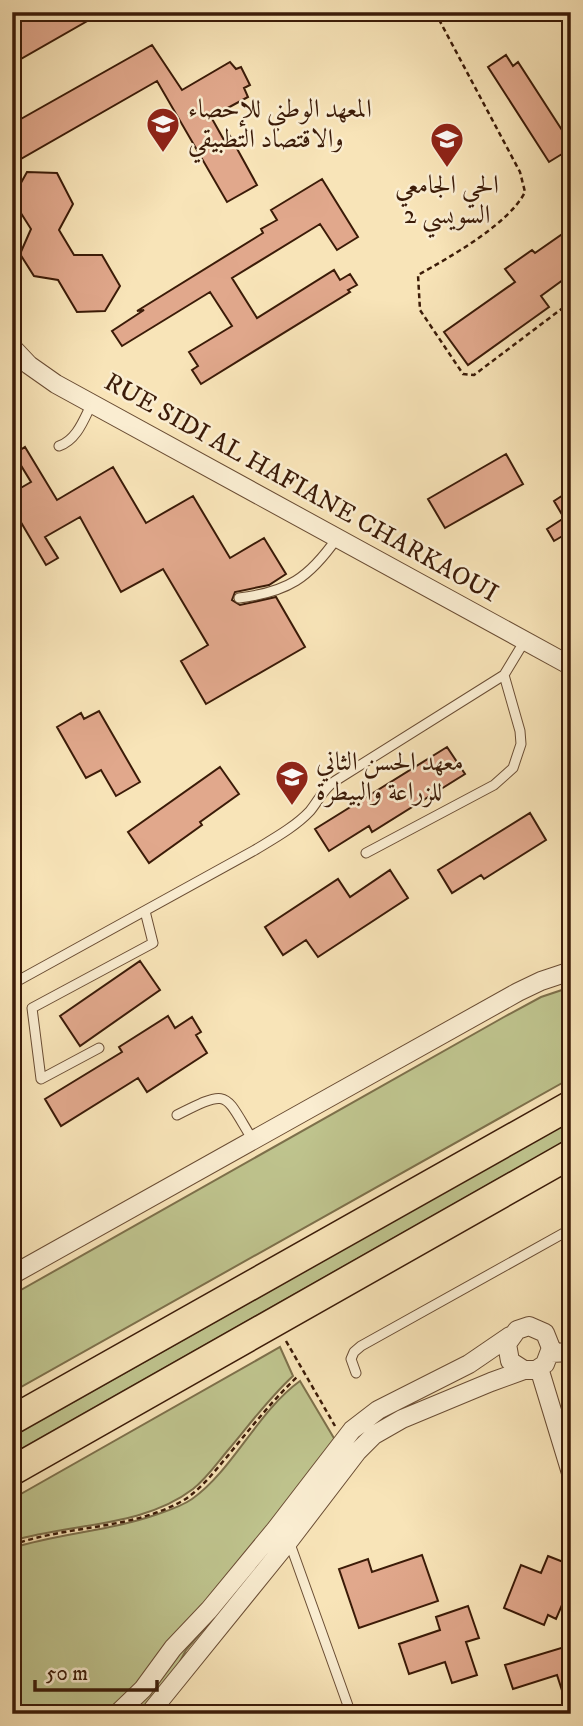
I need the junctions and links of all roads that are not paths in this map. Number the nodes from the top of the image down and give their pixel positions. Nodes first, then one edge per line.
1 (12, 347) edge
2 (92, 403) junction
3 (59, 446) dead end
4 (337, 538) junction
5 (239, 598) dead end
6 (524, 642) junction
7 (569, 660) edge
8 (505, 675) junction
9 (366, 853) dead end
10 (145, 911) junction
11 (571, 971) edge
12 (12, 984) edge
13 (99, 1048) dead end
14 (571, 1105) edge
15 (177, 1115) dead end
16 (254, 1142) junction
17 (571, 1154) edge
18 (571, 1229) edge
19 (12, 1275) edge
20 (510, 1336) junction
21 (571, 1352) edge
22 (551, 1353) junction
23 (532, 1369) junction
24 (356, 1373) dead end
25 (12, 1420) edge
26 (12, 1471) edge
27 (571, 1473) edge
28 (289, 1541) junction
29 (170, 1689) junction
30 (117, 1714) edge
31 (149, 1714) edge
32 (161, 1714) edge
33 (351, 1714) edge

1 - 2 street, RUE SIDI AL HAFIANE CHARKAOUI
2 - 3 lane
2 - 4 street, RUE SIDI AL HAFIANE CHARKAOUI
4 - 5 lane
4 - 6 street, RUE SIDI AL HAFIANE CHARKAOUI
6 - 7 street, RUE SIDI AL HAFIANE CHARKAOUI
6 - 8 lane
8 - 9 lane
8 - 10 lane
10 - 12 lane
10 - 13 lane
11 - 16 street
14 - 25 main road
15 - 16 lane
16 - 19 street
17 - 26 main road
18 - 24 lane
20 - 22 street
20 - 23 street
20 - 30 street
21 - 22 street
22 - 23 street
23 - 27 street
23 - 28 street
28 - 29 street
28 - 33 lane
29 - 31 street
29 - 32 lane

